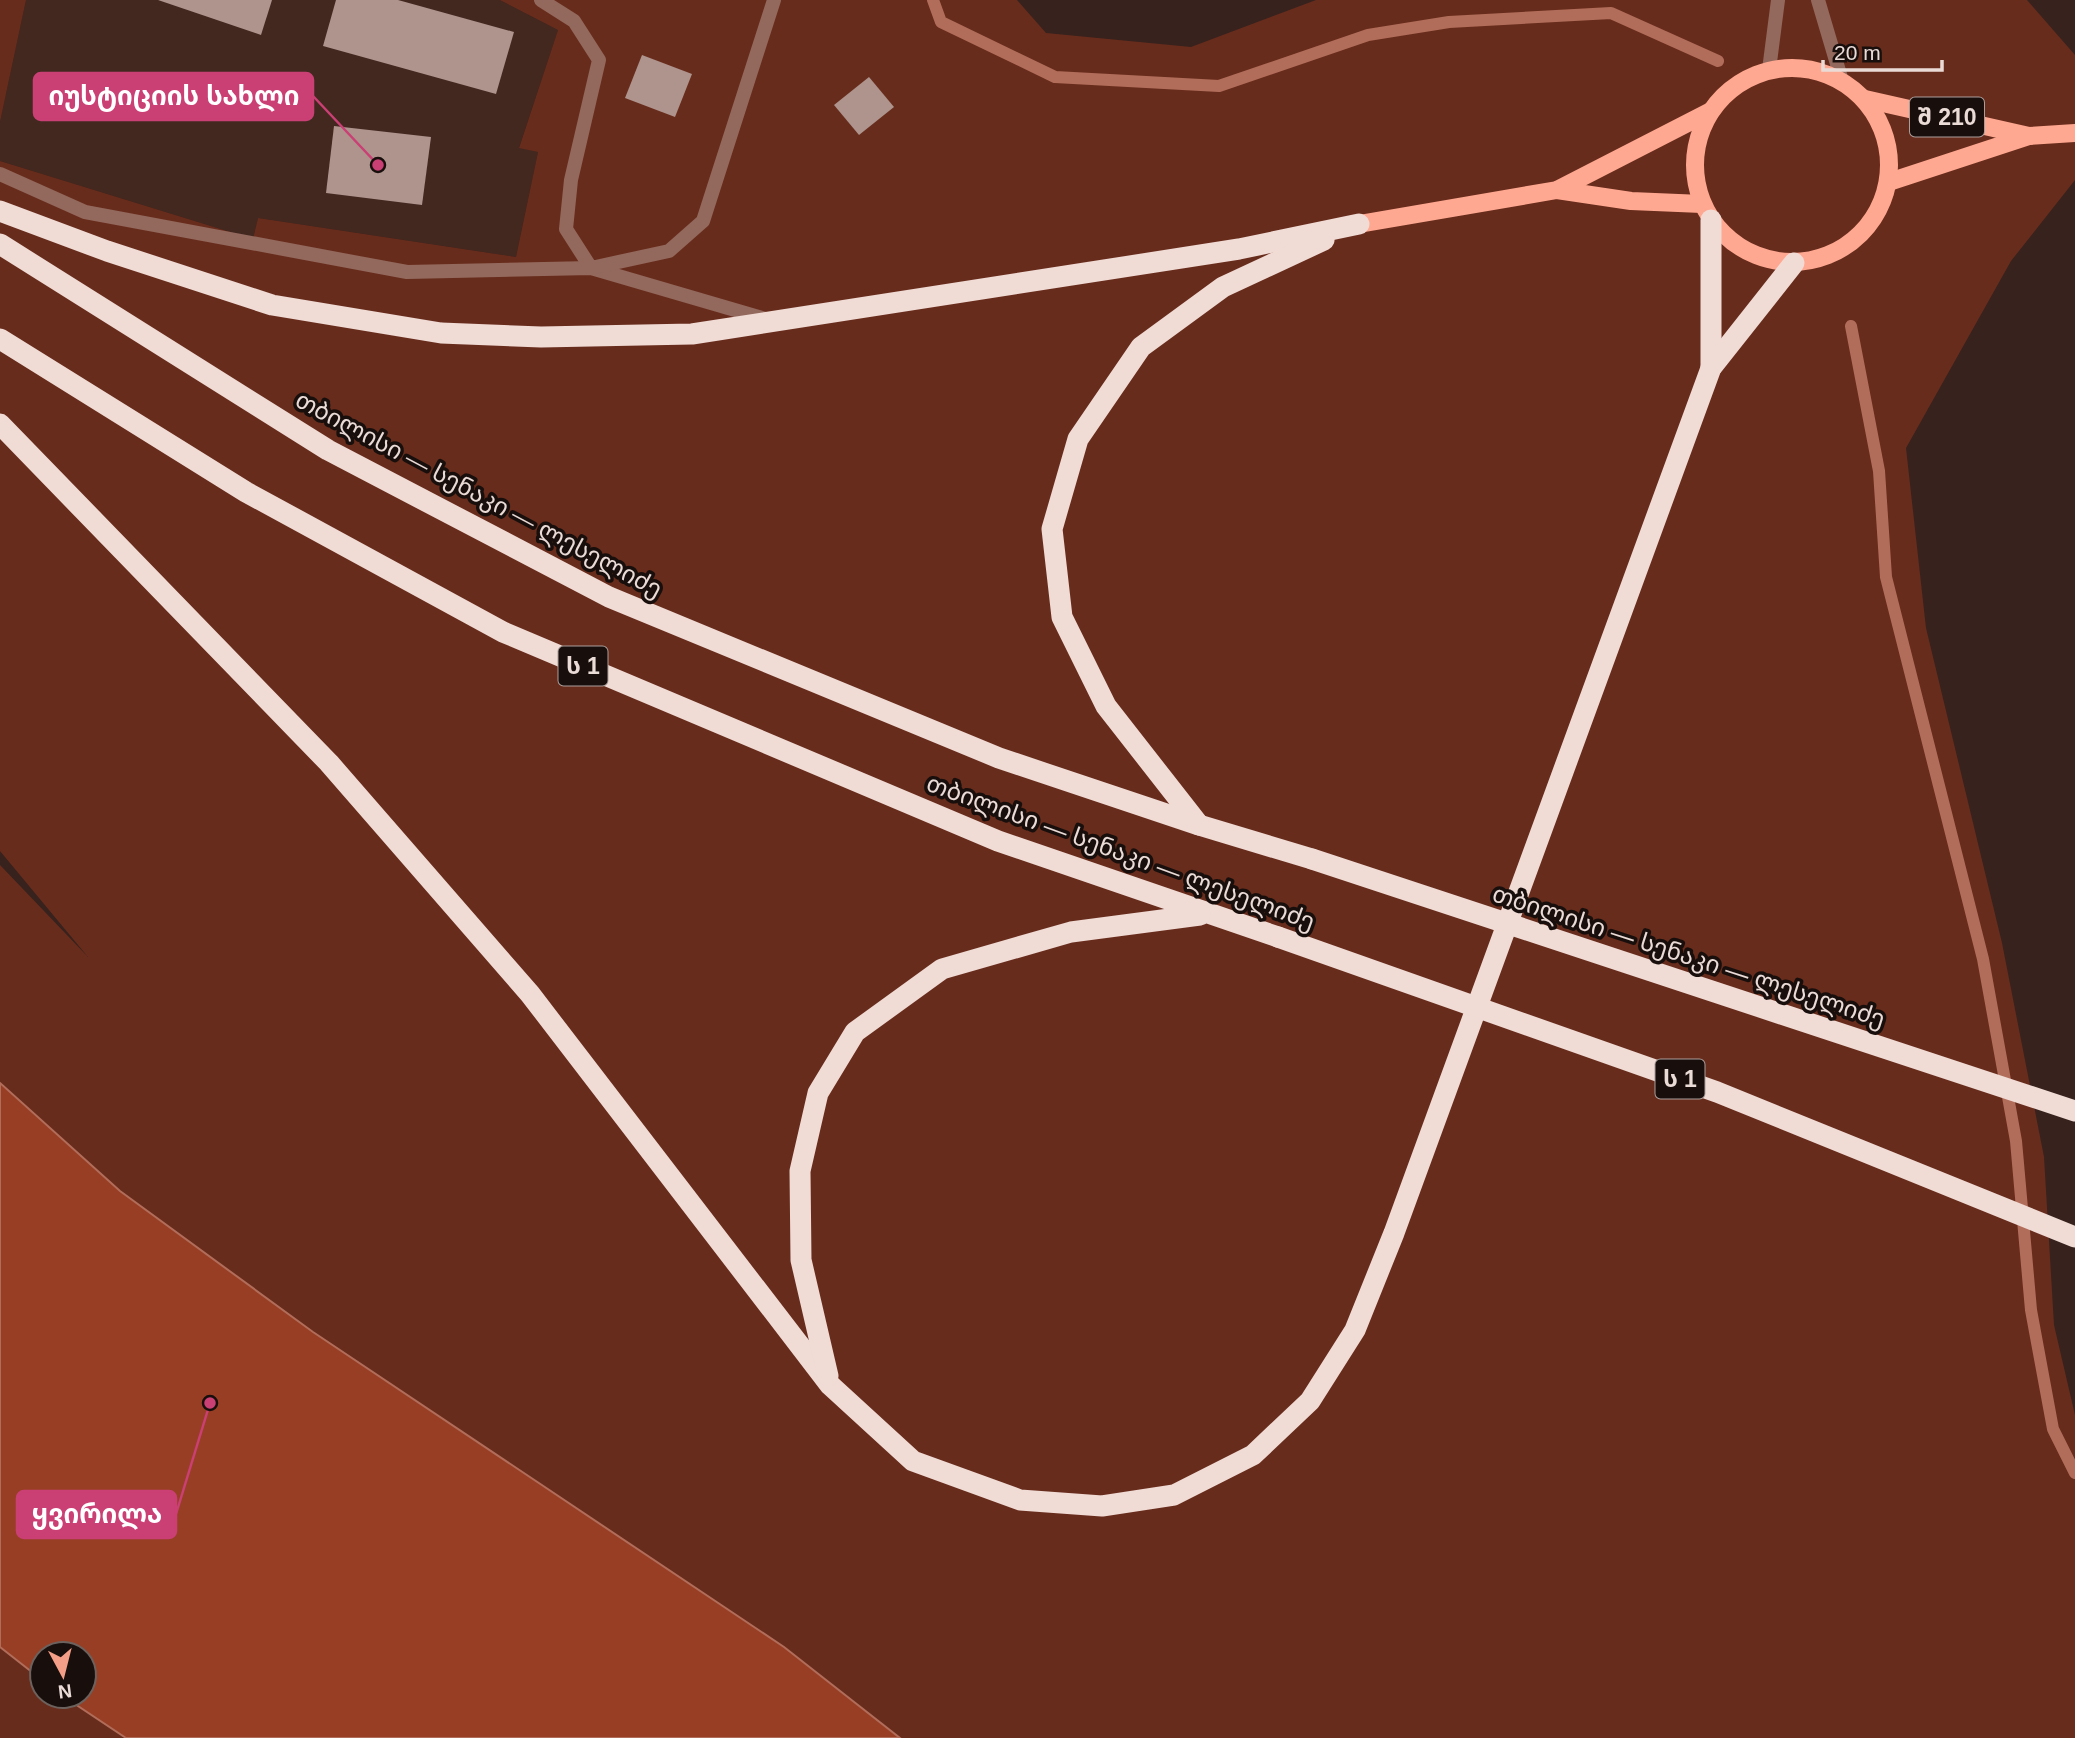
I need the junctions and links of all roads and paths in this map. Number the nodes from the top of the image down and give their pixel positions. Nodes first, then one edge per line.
1 (541, 0) edge
2 (774, 0) edge
3 (1777, 0) edge
4 (1818, 0) edge
5 (1769, 70) junction
6 (1842, 81) junction
7 (1865, 99) junction
8 (1711, 111) junction
9 (2075, 133) edge
10 (2029, 136) junction
11 (0, 174) edge
12 (1889, 182) junction
13 (1557, 190) junction
14 (0, 211) edge
15 (1707, 212) junction
16 (1359, 224) junction
17 (0, 244) edge
18 (1794, 262) junction
19 (591, 268) junction
20 (774, 321) junction
21 (0, 339) edge
22 (1711, 368) junction
23 (0, 424) edge
24 (1199, 825) junction
25 (1205, 914) junction
26 (2075, 1111) edge
27 (2075, 1237) edge
28 (830, 1385) junction

1 - 19 street
2 - 19 street
3 - 5 street
4 - 6 street
5 - 6 main road
5 - 8 main road
6 - 7 main road
7 - 10 main road, შ 210
7 - 12 main road
8 - 13 main road
8 - 15 main road
9 - 10 main road, შ 210
10 - 12 main road, შ 210
11 - 19 street
12 - 18 main road
13 - 15 main road
13 - 16 main road
14 - 20 highway
15 - 18 main road
15 - 22 highway
16 - 20 highway
16 - 24 highway
17 - 24 highway, თბილისი — სენაკი — ლესელიძე
18 - 22 highway
19 - 20 street
21 - 25 highway, თბილისი — სენაკი — ლესელიძე / ს 1
22 - 28 highway
23 - 28 highway
24 - 26 highway, თბილისი — სენაკი — ლესელიძე, bridge
25 - 27 highway, თბილისი — სენაკი — ლესელიძე / ს 1, bridge
25 - 28 highway

